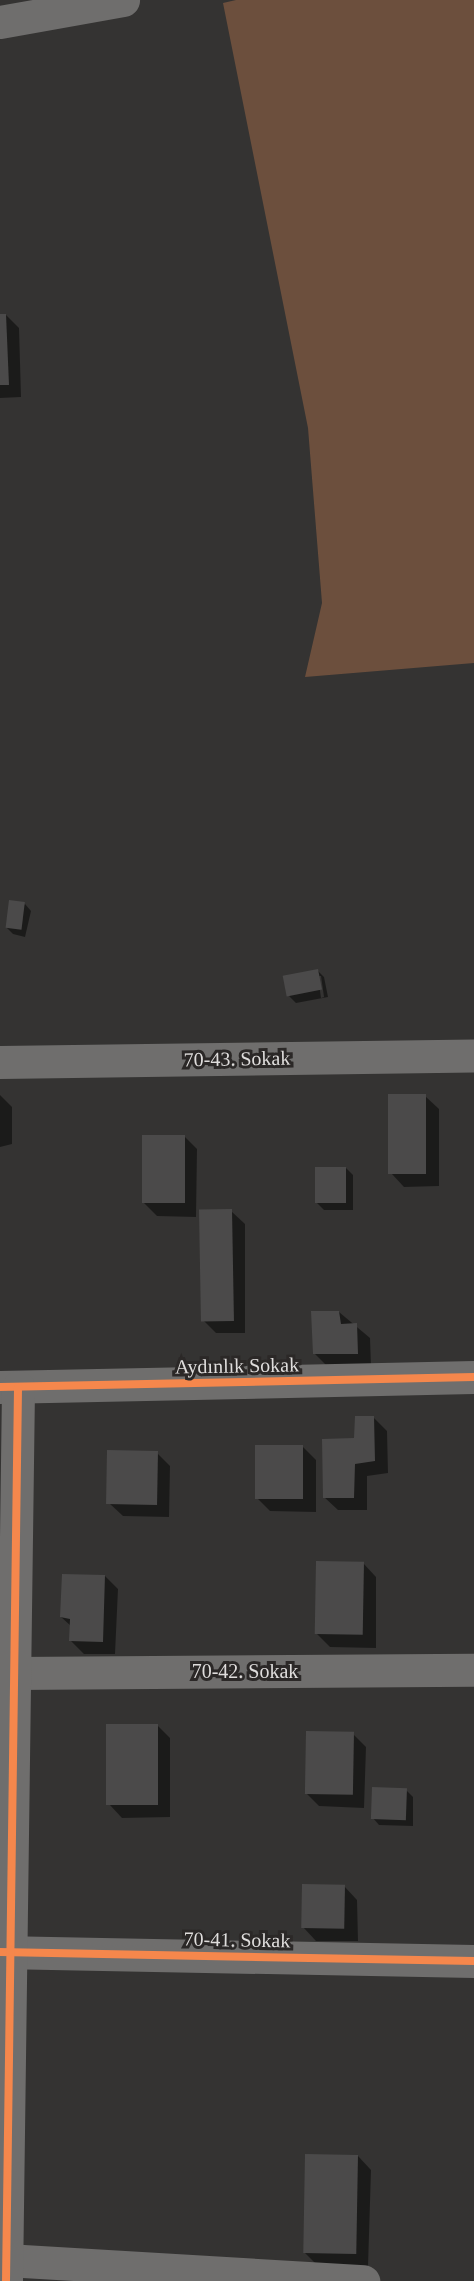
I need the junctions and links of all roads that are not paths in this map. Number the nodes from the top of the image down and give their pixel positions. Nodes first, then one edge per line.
1 (123, 0) edge
2 (0, 22) edge
3 (474, 1055) edge
4 (0, 1062) edge
5 (474, 1377) edge
6 (9, 1387) edge
7 (474, 1670) edge
8 (15, 1673) junction
9 (6, 1952) edge
10 (474, 1961) edge
11 (6, 2271) edge
12 (363, 2281) edge

1 - 2 street
3 - 4 street, 70-43. Sokak
5 - 6 street, Aydınlık Sokak
6 - 8 street
7 - 8 street, 70-42. Sokak
8 - 9 street
9 - 10 street, 70-41. Sokak
9 - 11 street
11 - 12 street

